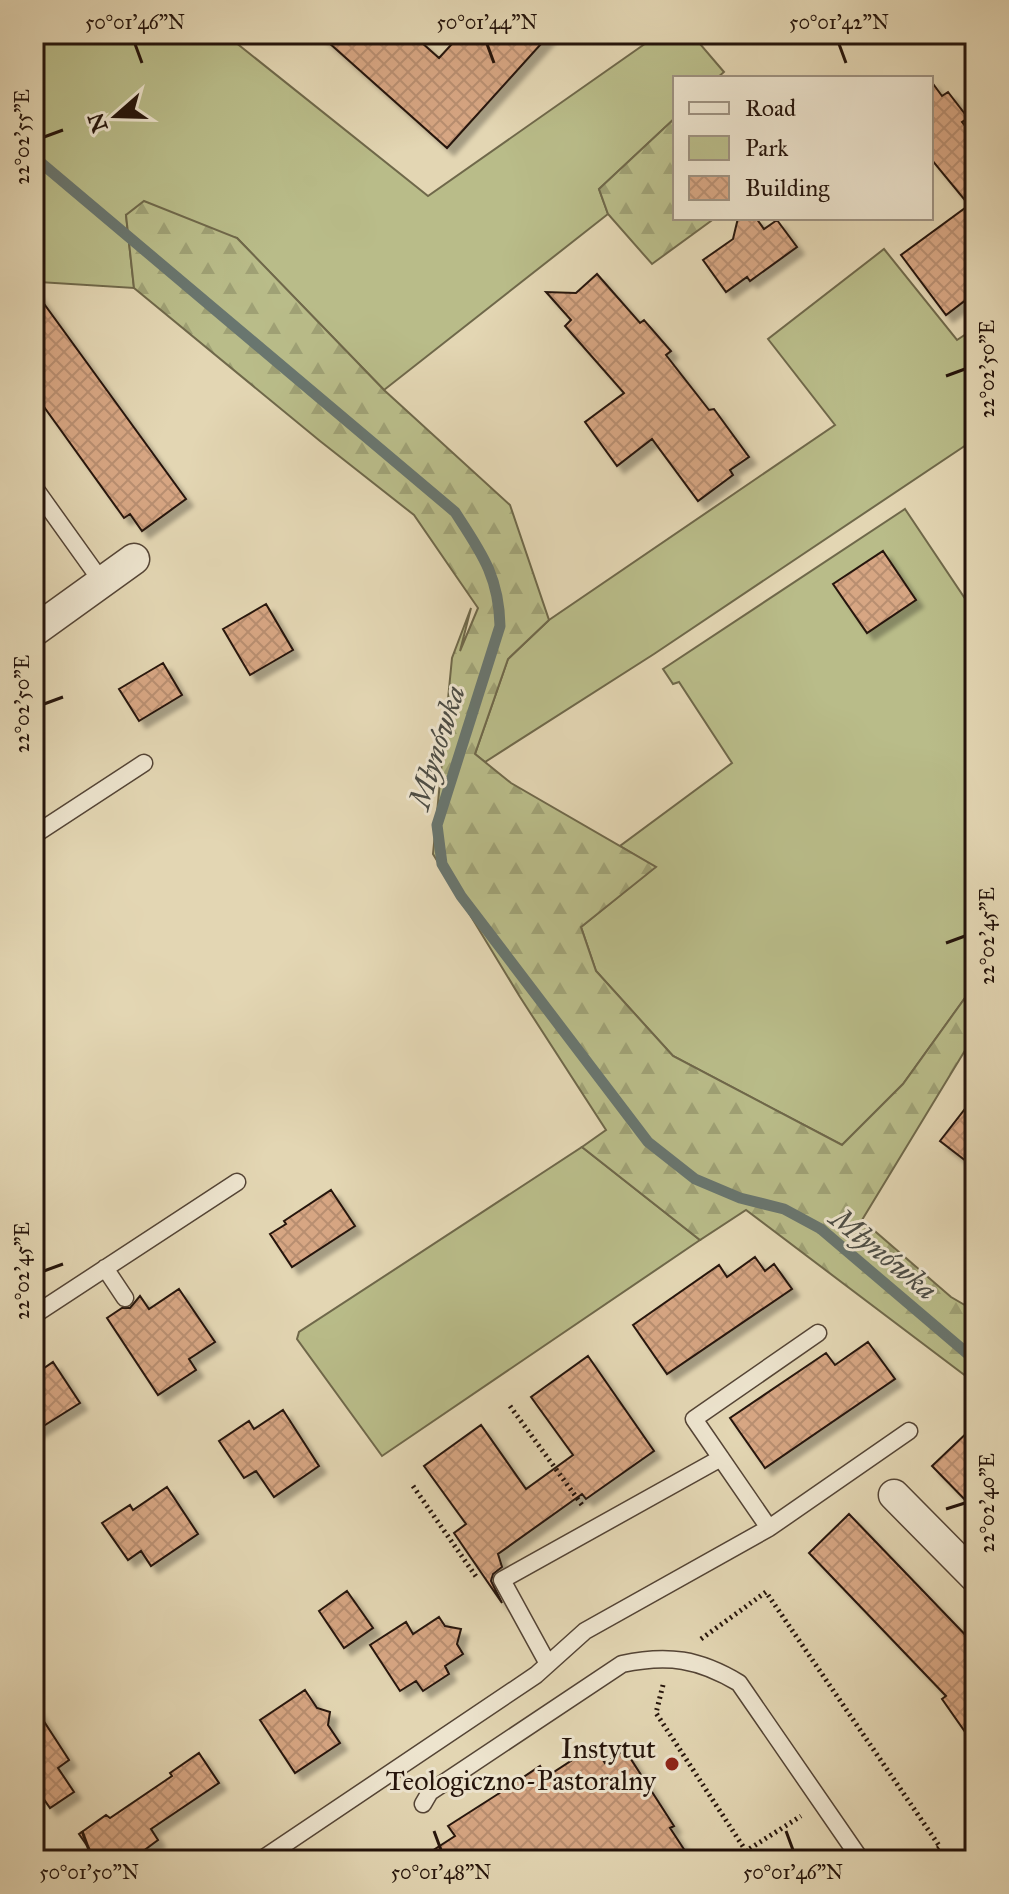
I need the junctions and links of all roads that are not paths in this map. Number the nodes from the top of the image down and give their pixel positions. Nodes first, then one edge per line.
1 (34, 487) edge
2 (134, 559) dead end
3 (102, 582) junction
4 (34, 631) edge
5 (144, 763) dead end
6 (34, 835) edge
7 (237, 1182) dead end
8 (105, 1268) junction
9 (125, 1298) dead end
10 (34, 1315) edge
11 (818, 1333) dead end
12 (909, 1431) dead end
13 (721, 1458) junction
14 (894, 1495) dead end
15 (769, 1528) junction
16 (975, 1577) edge
17 (548, 1664) junction
18 (423, 1804) dead end
19 (261, 1860) edge
20 (861, 1860) edge

1 - 3 lane
2 - 3 street
3 - 4 street
5 - 6 lane
7 - 8 lane
8 - 9 lane
8 - 10 lane
11 - 13 lane
12 - 15 lane
13 - 15 lane
13 - 17 lane
14 - 16 street
15 - 17 lane
17 - 19 lane
18 - 20 lane

